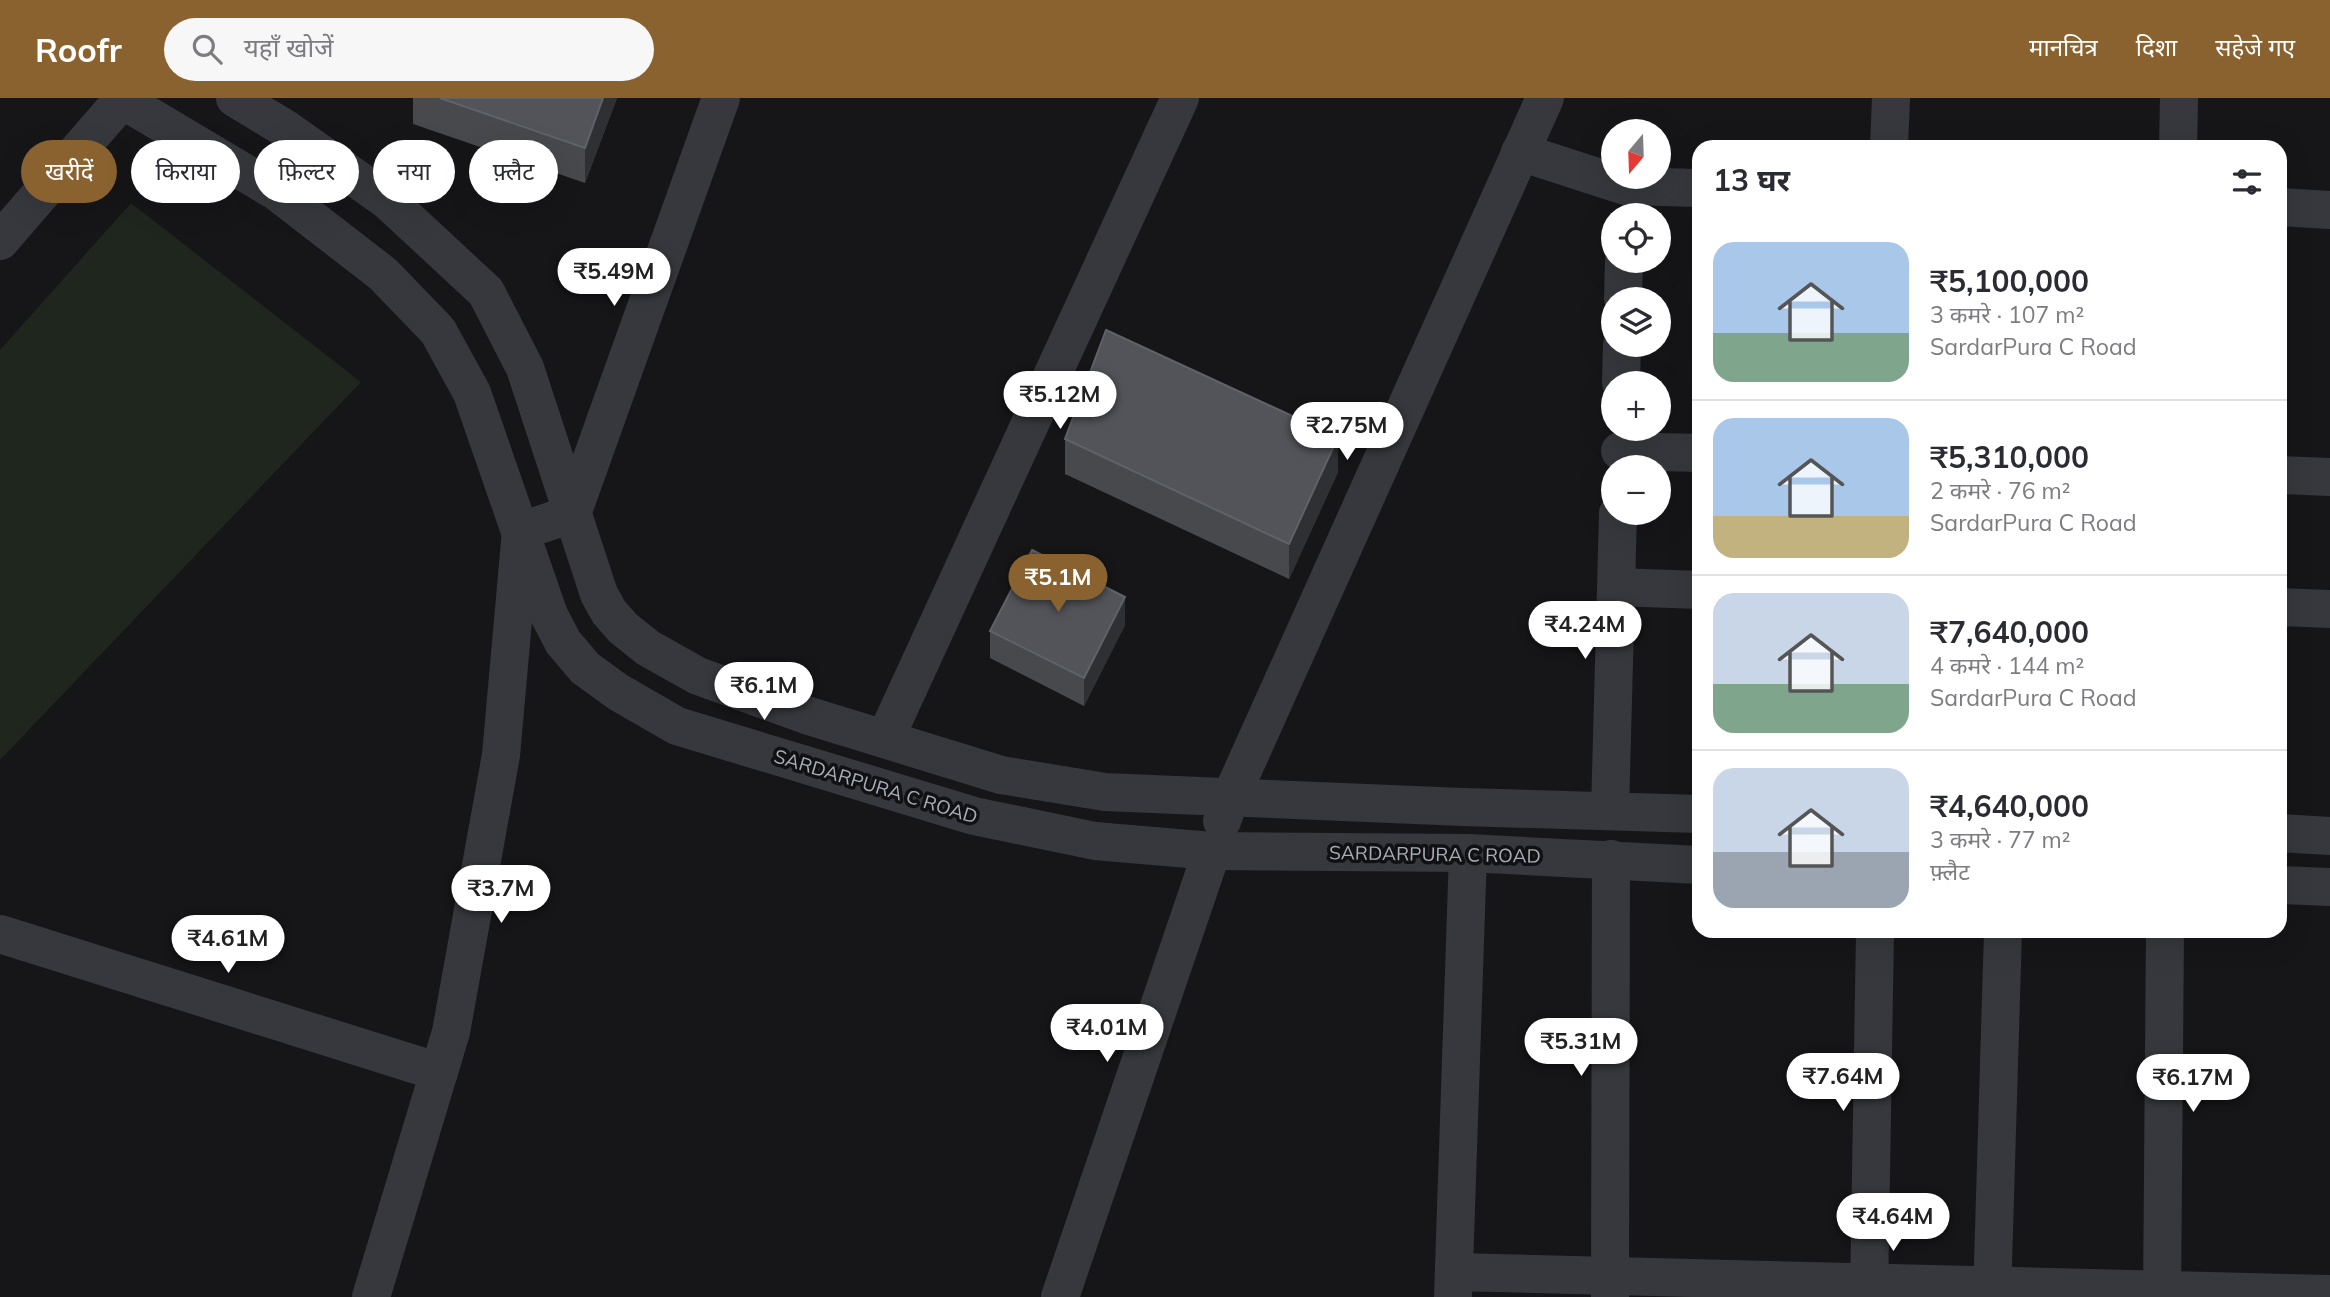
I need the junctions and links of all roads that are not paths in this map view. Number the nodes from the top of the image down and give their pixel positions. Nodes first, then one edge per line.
1 (235, 98) edge
2 (721, 98) edge
3 (1180, 98) edge
4 (1545, 98) edge
5 (1891, 98) edge
6 (2179, 98) edge
7 (121, 99) edge
8 (1889, 140) edge
9 (2178, 140) edge
10 (1520, 152) junction
11 (1692, 189) edge
12 (1625, 201) edge
13 (2287, 207) edge
14 (2330, 210) edge
15 (0, 242) edge
16 (1620, 449) edge
17 (1692, 453) edge
18 (2287, 475) edge
19 (2330, 477) edge
20 (572, 514) junction
21 (1618, 525) edge
22 (521, 530) junction
23 (1617, 587) junction
24 (1692, 590) edge
25 (2287, 607) edge
26 (2330, 609) edge
27 (885, 739) junction
28 (1230, 799) junction
29 (1610, 811) junction
30 (1692, 814) edge
31 (2287, 833) edge
32 (2330, 836) edge
33 (1212, 851) junction
34 (1468, 853) junction
35 (1611, 859) junction
36 (1692, 864) edge
37 (2287, 885) edge
38 (2330, 887) edge
39 (0, 934) edge
40 (1875, 938) edge
41 (2003, 938) edge
42 (2165, 938) edge
43 (439, 1072) junction
44 (1453, 1285) edge
45 (1611, 1287) edge
46 (1869, 1290) edge
47 (1992, 1291) edge
48 (2162, 1293) edge
49 (2330, 1294) edge
50 (371, 1297) edge
51 (1060, 1297) edge

1 - 20 street
2 - 20 street
3 - 27 street
4 - 10 street
5 - 8 street
6 - 9 street
7 - 15 street
7 - 22 street, SARDARPURA C ROAD
10 - 12 street
10 - 28 street
11 - 12 street
13 - 14 street
16 - 17 street
18 - 19 street
20 - 22 street
20 - 27 street
21 - 23 street
22 - 33 street, SARDARPURA C ROAD
22 - 43 street
23 - 24 street
23 - 29 street
25 - 26 street
27 - 28 street
28 - 29 street
28 - 33 street
29 - 30 street
31 - 32 street
33 - 34 street, SARDARPURA C ROAD
33 - 51 street
34 - 35 street, SARDARPURA C ROAD
34 - 44 street
35 - 36 street, SARDARPURA C ROAD
35 - 45 street
37 - 38 street
39 - 43 street
40 - 46 street
41 - 47 street
42 - 48 street
43 - 50 street
44 - 45 street
45 - 46 street
46 - 47 street
47 - 48 street
48 - 49 street

